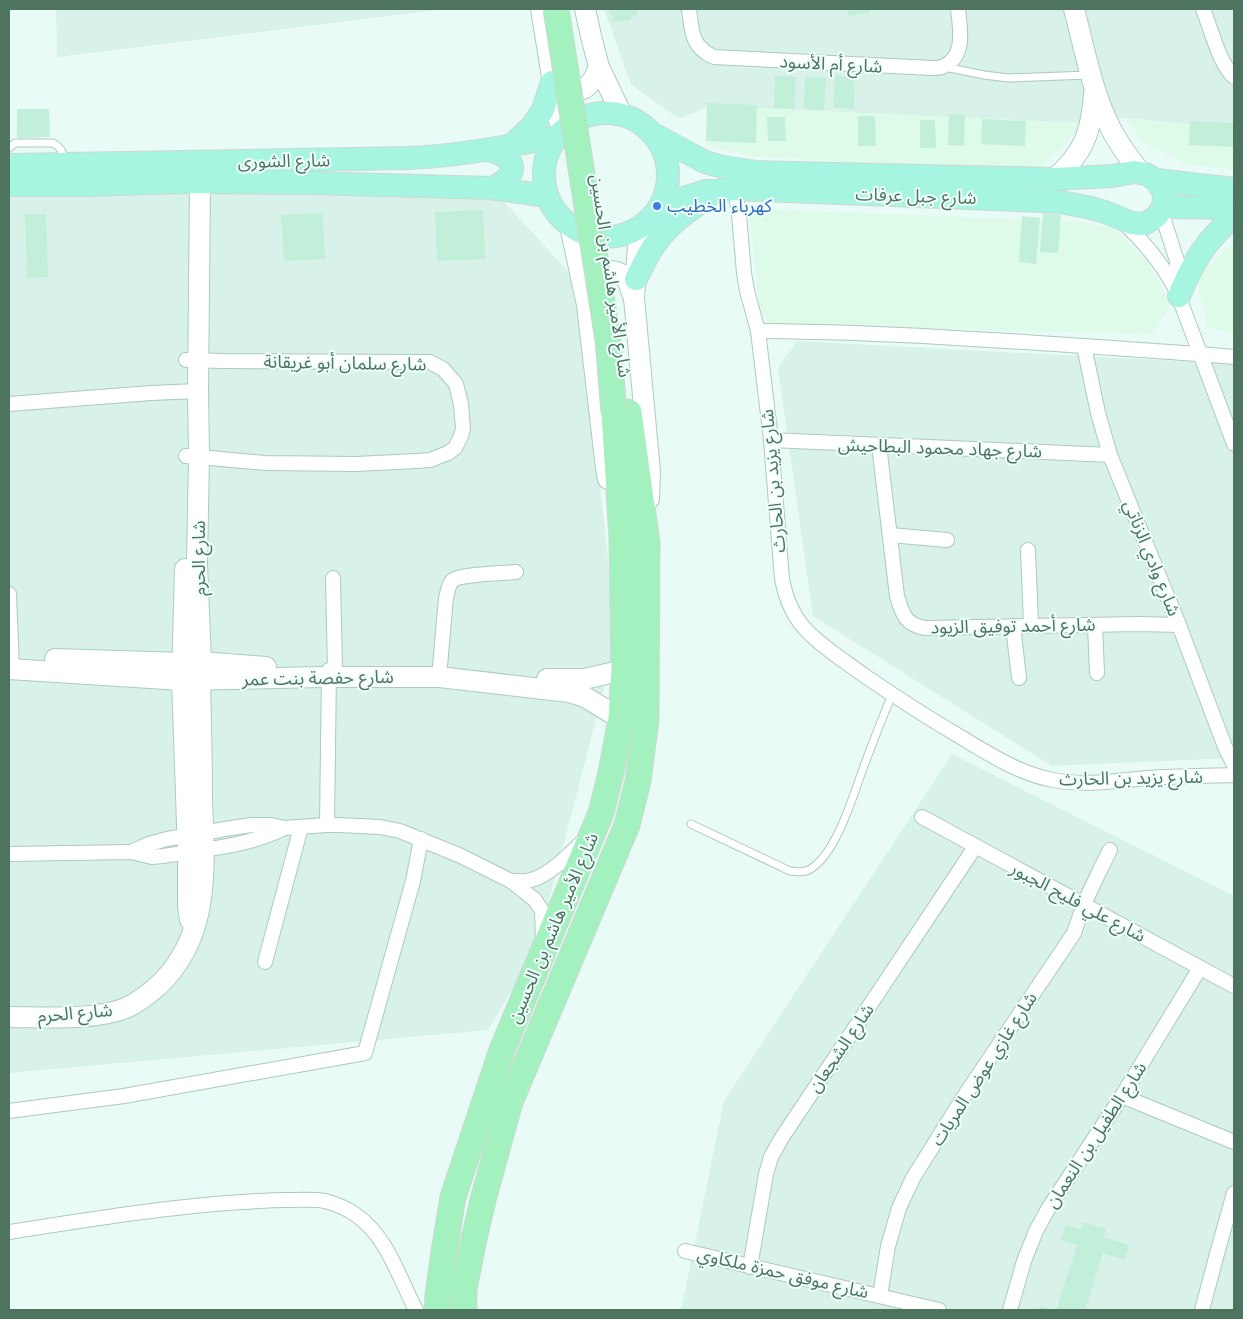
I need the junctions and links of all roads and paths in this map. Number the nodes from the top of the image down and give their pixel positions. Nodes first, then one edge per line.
1 (541, 9) edge
2 (556, 9) edge
3 (571, 9) edge
4 (585, 9) edge
5 (689, 9) edge
6 (958, 9) edge
7 (1074, 9) edge
8 (1203, 9) edge
9 (548, 57) junction
10 (599, 67) junction
11 (943, 67) junction
12 (1234, 77) edge
13 (1093, 81) junction
14 (552, 82) junction
15 (622, 115) junction
16 (559, 134) junction
17 (655, 135) junction
18 (511, 146) junction
19 (9, 148) edge
20 (488, 150) junction
21 (705, 162) junction
22 (67, 164) junction
23 (9, 166) edge
24 (1148, 176) junction
25 (1054, 179) junction
26 (195, 183) junction
27 (9, 185) edge
28 (491, 188) junction
29 (1234, 189) edge
30 (719, 191) junction
31 (548, 196) junction
32 (662, 205) junction
33 (1234, 208) edge
34 (1162, 209) junction
35 (1234, 216) edge
36 (1118, 217) junction
37 (645, 225) junction
38 (570, 226) junction
39 (635, 288) junction
40 (1178, 294) junction
41 (587, 305) junction
42 (758, 331) junction
43 (1084, 346) junction
44 (1200, 354) junction
45 (1234, 357) edge
46 (192, 361) junction
47 (191, 391) junction
48 (9, 404) edge
49 (622, 412) junction
50 (771, 440) junction
51 (1234, 444) edge
52 (879, 445) junction
53 (1110, 455) junction
54 (192, 457) junction
55 (890, 535) junction
56 (622, 538) junction
57 (947, 540) dead end
58 (647, 543) junction
59 (1028, 550) dead end
60 (516, 572) dead end
61 (333, 578) dead end
62 (9, 594) edge
63 (1031, 625) junction
64 (1095, 625) junction
65 (1179, 625) junction
66 (1013, 626) junction
67 (10, 663) edge
68 (624, 670) junction
69 (191, 671) junction
70 (331, 672) junction
71 (440, 673) junction
72 (1097, 673) dead end
73 (1019, 678) dead end
74 (892, 695) junction
75 (621, 719) junction
76 (1234, 765) edge
77 (1234, 775) edge
78 (922, 817) dead end
79 (691, 824) dead end
80 (327, 825) junction
81 (301, 827) junction
82 (594, 830) junction
83 (421, 839) junction
84 (195, 842) junction
85 (975, 847) junction
86 (1110, 850) dead end
87 (9, 854) edge
88 (511, 881) junction
89 (1084, 904) junction
90 (541, 954) junction
91 (265, 962) dead end
92 (1200, 968) junction
93 (1234, 986) edge
94 (9, 1017) edge
95 (1122, 1096) junction
96 (9, 1111) edge
97 (1234, 1142) edge
98 (1234, 1193) edge
99 (9, 1232) edge
100 (685, 1251) dead end
101 (750, 1267) junction
102 (880, 1296) junction
103 (416, 1310) edge
104 (437, 1310) edge
105 (464, 1310) edge
106 (939, 1310) edge
107 (1010, 1310) edge
108 (1202, 1310) edge

1 - 9 street
2 - 49 highway, شارع الأمير هاشم بن الحسين, bridge
3 - 49 highway, شارع الأمير هاشم بن الحسين
4 - 10 street
5 - 11 street, شارع أم الأسود
6 - 11 street
7 - 13 street
8 - 12 street
9 - 10 street
9 - 14 street
10 - 15 street
11 - 13 lane
13 - 24 street
13 - 25 street
14 - 16 street
14 - 18 main road
15 - 16 main road
15 - 17 main road
16 - 18 main road, شارع الشورى
16 - 31 main road
17 - 21 main road, شارع جبل عرفات
17 - 32 main road
18 - 20 main road, شارع الشورى
19 - 22 lane
20 - 22 main road, شارع الشورى
20 - 28 main road
21 - 25 main road, شارع جبل عرفات
21 - 30 main road
22 - 23 main road, شارع الشورى
24 - 25 main road, شارع جبل عرفات
24 - 29 main road, شارع جبل عرفات
24 - 34 main road
26 - 27 main road, شارع الشورى
26 - 28 main road, شارع الشورى
26 - 46 street, شارع الحرم
28 - 31 main road, شارع الشورى
30 - 32 main road, شارع جبل عرفات
30 - 36 main road, شارع جبل عرفات
30 - 39 main road
30 - 42 street, شارع يزيد بن الحارث
31 - 38 main road
32 - 37 main road
33 - 34 main road
34 - 36 main road, شارع جبل عرفات
34 - 40 street
35 - 40 main road
36 - 40 street
37 - 38 main road
37 - 39 street, شارع الأمير هاشم بن الحسين
38 - 41 street, شارع الأمير هاشم بن الحسين
39 - 41 street
39 - 58 street, شارع الأمير هاشم بن الحسين
40 - 44 street
41 - 56 street, شارع الأمير هاشم بن الحسين
42 - 43 street
42 - 50 street, شارع يزيد بن الحارث
43 - 44 street
43 - 53 street, شارع وادي الزناتي
44 - 45 street
44 - 51 street
46 - 47 street, شارع الحرم
46 - 54 street, شارع سلمان أبو غريقانة
47 - 48 street
47 - 54 street, شارع الحرم
49 - 56 highway, شارع الأمير هاشم بن الحسين
49 - 58 highway, شارع الأمير هاشم بن الحسين
50 - 52 street, شارع جهاد محمود البطاحيش
50 - 74 street, شارع يزيد بن الحارث
52 - 53 street, شارع جهاد محمود البطاحيش
52 - 55 street, شارع أحمد توفيق الزيود
53 - 65 street, شارع وادي الزناتي
54 - 69 street, شارع الحرم
55 - 57 street
55 - 66 street, شارع أحمد توفيق الزيود
56 - 68 highway, شارع الأمير هاشم بن الحسين
58 - 105 highway, شارع الأمير هاشم بن الحسين
59 - 63 street
60 - 71 street
61 - 70 street
62 - 67 street
63 - 64 street, شارع أحمد توفيق الزيود
63 - 66 street, شارع أحمد توفيق الزيود
64 - 65 street, شارع أحمد توفيق الزيود
64 - 72 street
65 - 76 street, شارع وادي الزناتي
66 - 73 street
67 - 69 street, شارع حفصة بنت عمر
68 - 71 street, شارع حفصة بنت عمر
68 - 75 highway, شارع الأمير هاشم بن الحسين
69 - 70 street, شارع حفصة بنت عمر
69 - 84 street, شارع الحرم
70 - 71 street, شارع حفصة بنت عمر
70 - 80 street
71 - 75 street, شارع حفصة بنت عمر
74 - 77 street, شارع يزيد بن الحارث
74 - 79 lane
75 - 82 highway, شارع الأمير هاشم بن الحسين
78 - 85 street, شارع علي فليح الجبور
80 - 81 street
80 - 83 street
81 - 84 street
81 - 91 street
82 - 88 street
82 - 90 highway, شارع الأمير هاشم بن الحسين
83 - 88 street
83 - 96 street
84 - 87 street
84 - 94 street, شارع الحرم
85 - 89 street, شارع علي فليح الجبور
85 - 101 street, شارع الشجعان
86 - 89 street, شارع غازي عوض المريات
88 - 90 street
89 - 92 street, شارع علي فليح الجبور
89 - 102 street, شارع غازي عوض المريات
90 - 104 highway, شارع الأمير هاشم بن الحسين
92 - 93 street, شارع علي فليح الجبور
92 - 95 street, شارع الطفيل بن النعمان
95 - 97 street
95 - 107 street, شارع الطفيل بن النعمان
98 - 108 street
99 - 103 street
100 - 101 street, شارع موفق حمزة ملكاوي
101 - 102 street, شارع موفق حمزة ملكاوي
102 - 106 street, شارع موفق حمزة ملكاوي

